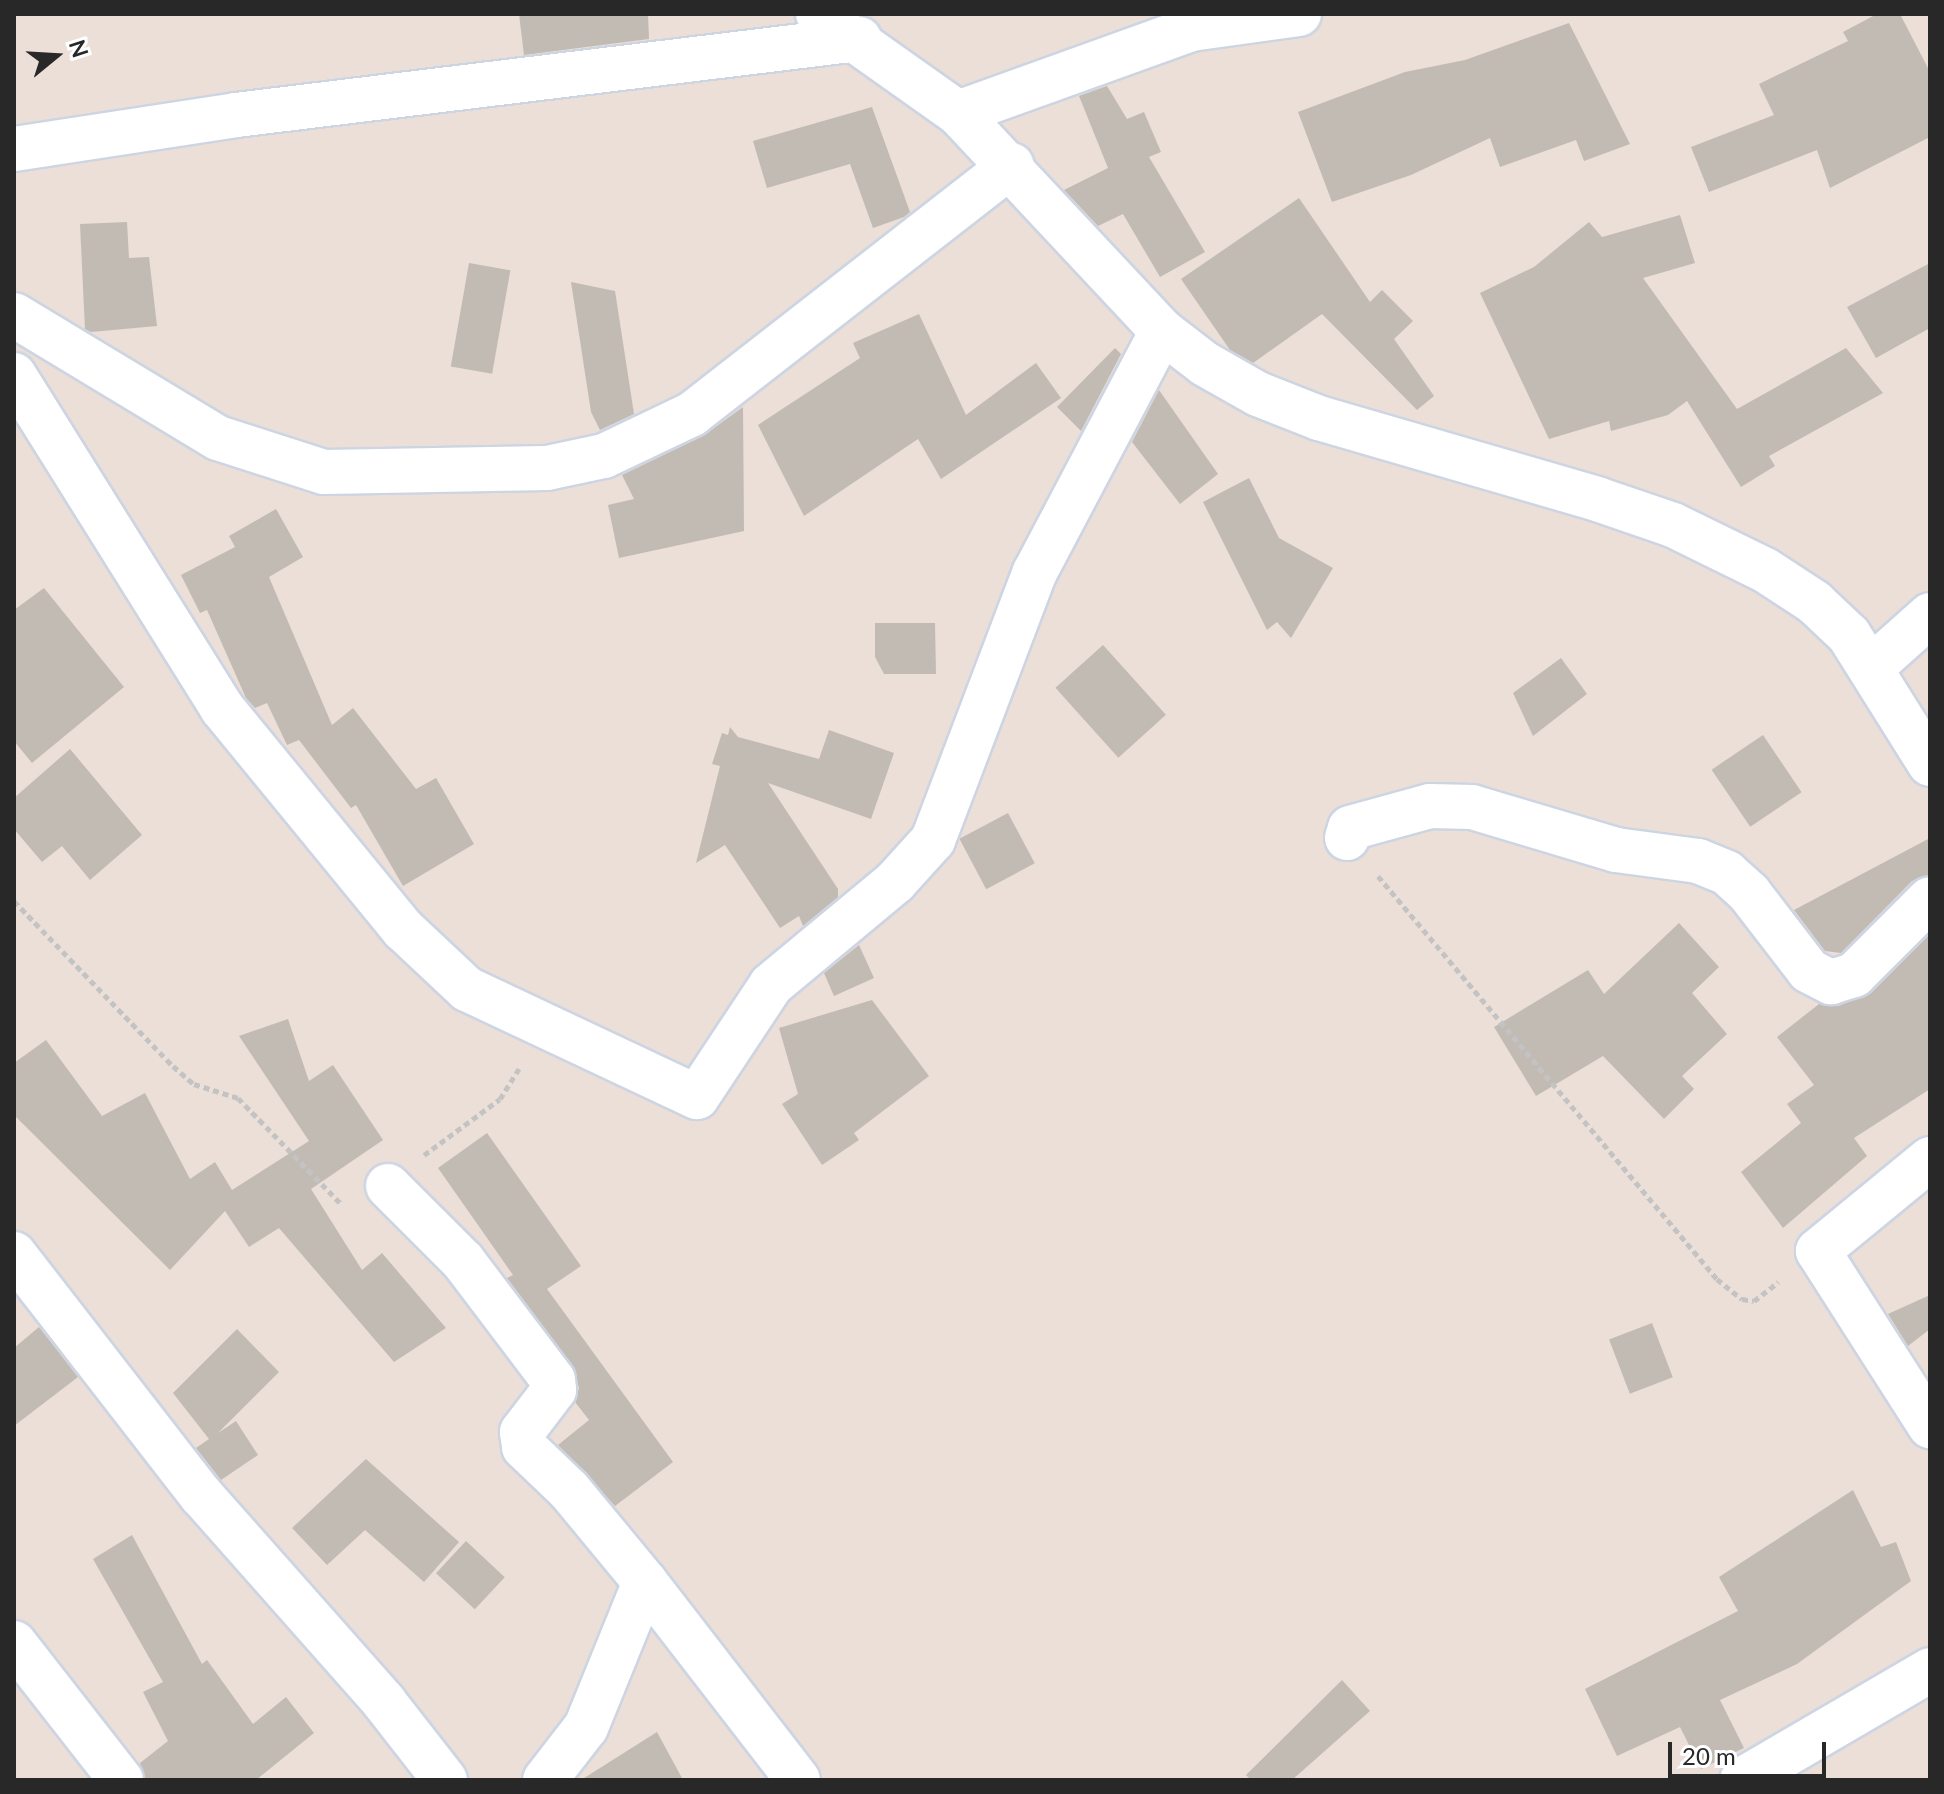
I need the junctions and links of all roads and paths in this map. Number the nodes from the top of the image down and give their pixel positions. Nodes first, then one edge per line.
1 (818, 14) edge
2 (1299, 14) edge
3 (859, 39) junction
4 (958, 113) junction
5 (14, 149) edge
6 (1012, 165) junction
7 (14, 315) edge
8 (1162, 331) junction
9 (14, 375) edge
10 (1930, 615) edge
11 (1873, 666) junction
12 (1930, 764) edge
13 (1347, 838) joint
14 (1930, 899) edge
15 (14, 901) edge
16 (544, 1028) junction
17 (1930, 1159) edge
18 (388, 1186) junction
19 (1818, 1251) junction
20 (14, 1254) edge
21 (1930, 1426) edge
22 (645, 1582) junction
23 (14, 1643) edge
24 (1930, 1670) edge
25 (121, 1780) edge
26 (445, 1780) edge
27 (545, 1780) edge
28 (798, 1780) edge
29 (1742, 1780) edge

1 - 3 street
2 - 4 street
3 - 4 street
3 - 5 street
4 - 6 street
6 - 7 street
6 - 8 street
8 - 11 street
8 - 16 street
9 - 16 street
10 - 11 street
11 - 12 street
13 - 14 street
13 - 19 path
15 - 18 path
16 - 18 path
17 - 19 street
18 - 22 street
19 - 21 street
20 - 26 street
22 - 27 street
22 - 28 street
23 - 25 street
24 - 29 street

